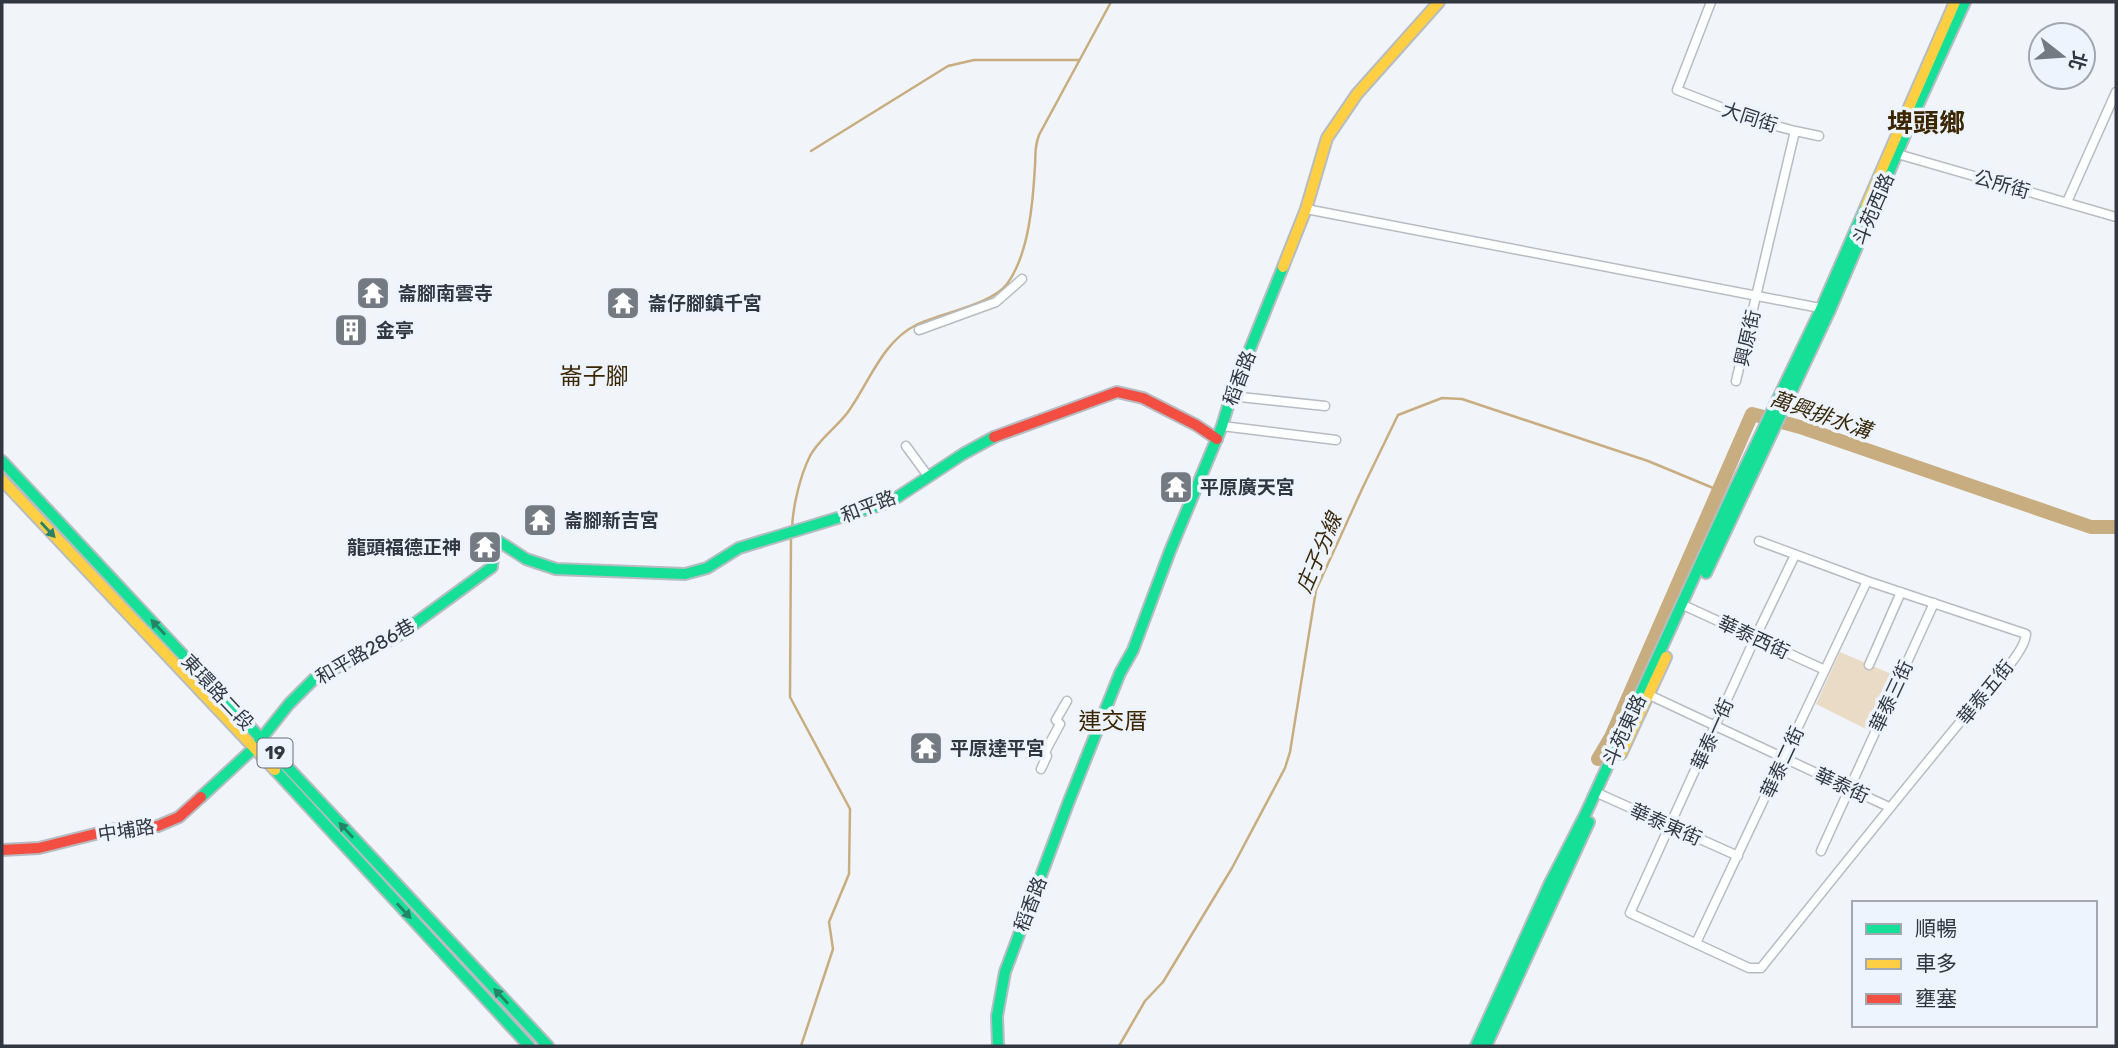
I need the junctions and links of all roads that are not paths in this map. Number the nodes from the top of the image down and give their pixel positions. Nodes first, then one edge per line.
1 (1438, 2) edge
2 (1711, 2) edge
3 (1955, 2) edge
4 (1965, 2) edge
5 (2116, 92) edge
6 (1795, 131) junction
7 (1819, 136) dead end
8 (1893, 153) junction
9 (2067, 202) junction
10 (1306, 209) junction
11 (2116, 216) edge
12 (1021, 279) dead end
13 (1757, 295) junction
14 (1825, 309) junction
15 (919, 330) dead end
16 (1736, 381) dead end
17 (1231, 396) junction
18 (1325, 406) dead end
19 (1775, 415) joint
20 (1222, 426) junction
21 (1217, 439) junction
22 (1336, 440) dead end
23 (906, 446) dead end
24 (2, 461) edge
25 (928, 476) junction
26 (2, 480) edge
27 (1759, 541) dead end
28 (500, 542) joint
29 (1795, 555) junction
30 (1867, 581) junction
31 (1901, 592) junction
32 (1934, 603) junction
33 (1686, 606) junction
34 (1755, 638) junction
35 (1869, 665) dead end
36 (1825, 670) junction
37 (1645, 693) junction
38 (1067, 701) dead end
39 (1716, 727) junction
40 (258, 743) junction
41 (1784, 758) junction
42 (1041, 769) dead end
43 (1849, 788) junction
44 (1598, 794) junction
45 (1889, 807) junction
46 (1670, 826) junction
47 (2, 850) edge
48 (1821, 851) dead end
49 (1738, 856) junction
50 (1696, 943) junction
51 (529, 1046) edge
52 (548, 1046) edge
53 (998, 1046) edge
54 (1476, 1046) edge
55 (1486, 1046) edge

1 - 10 main road, 稻香路
2 - 6 street, 大同街
3 - 8 main road, 斗苑西路
4 - 8 main road, 斗苑西路
5 - 9 street
6 - 7 street
6 - 13 street, 大同街
8 - 9 street, 公所街
8 - 14 main road, 斗苑西路
9 - 11 street, 公所街
10 - 13 street
10 - 17 main road, 稻香路
12 - 15 street
13 - 14 street
13 - 16 street, 興原街
14 - 19 main road, 斗苑西路
17 - 18 street
17 - 20 main road, 稻香路
19 - 33 main road, 斗苑東路
20 - 21 main road, 稻香路
20 - 22 street
21 - 25 main road, 和平路
21 - 53 main road, 稻香路
23 - 25 street
40 -> 24 main road, 東環路二段 / 19
25 - 28 main road, 和平路
26 -> 40 main road, 東環路二段 / 19
27 - 29 street, 華泰五街
28 - 40 main road, 和平路286巷
29 - 30 street, 華泰五街
29 - 34 street, 華泰一街
30 - 31 street, 華泰五街
30 - 36 street, 華泰二街
31 - 32 street, 華泰五街
31 - 35 street
32 - 43 street, 華泰三街
32 - 45 street, 華泰五街
33 - 34 street, 華泰西街
33 - 37 main road, 斗苑東路
34 - 36 street, 華泰西街
34 - 39 street, 華泰一街
36 - 41 street, 華泰二街
37 - 39 street, 華泰街
37 - 44 main road, 斗苑東路
38 - 42 street
39 - 41 street, 華泰街
39 - 46 street, 華泰一街
40 - 47 main road, 中埔路
40 -> 51 main road, 東環路二段 / 19
52 -> 40 main road, 東環路二段 / 19
41 - 43 street, 華泰街
41 - 49 street, 華泰二街
43 - 45 street, 華泰街
43 - 48 street, 華泰三街
44 - 46 street, 華泰東街
44 - 54 main road, 斗苑東路
44 - 55 main road, 斗苑東路
45 - 50 street, 華泰五街
46 - 49 street, 華泰東街
46 - 50 street, 華泰一街
49 - 50 street, 華泰二街

